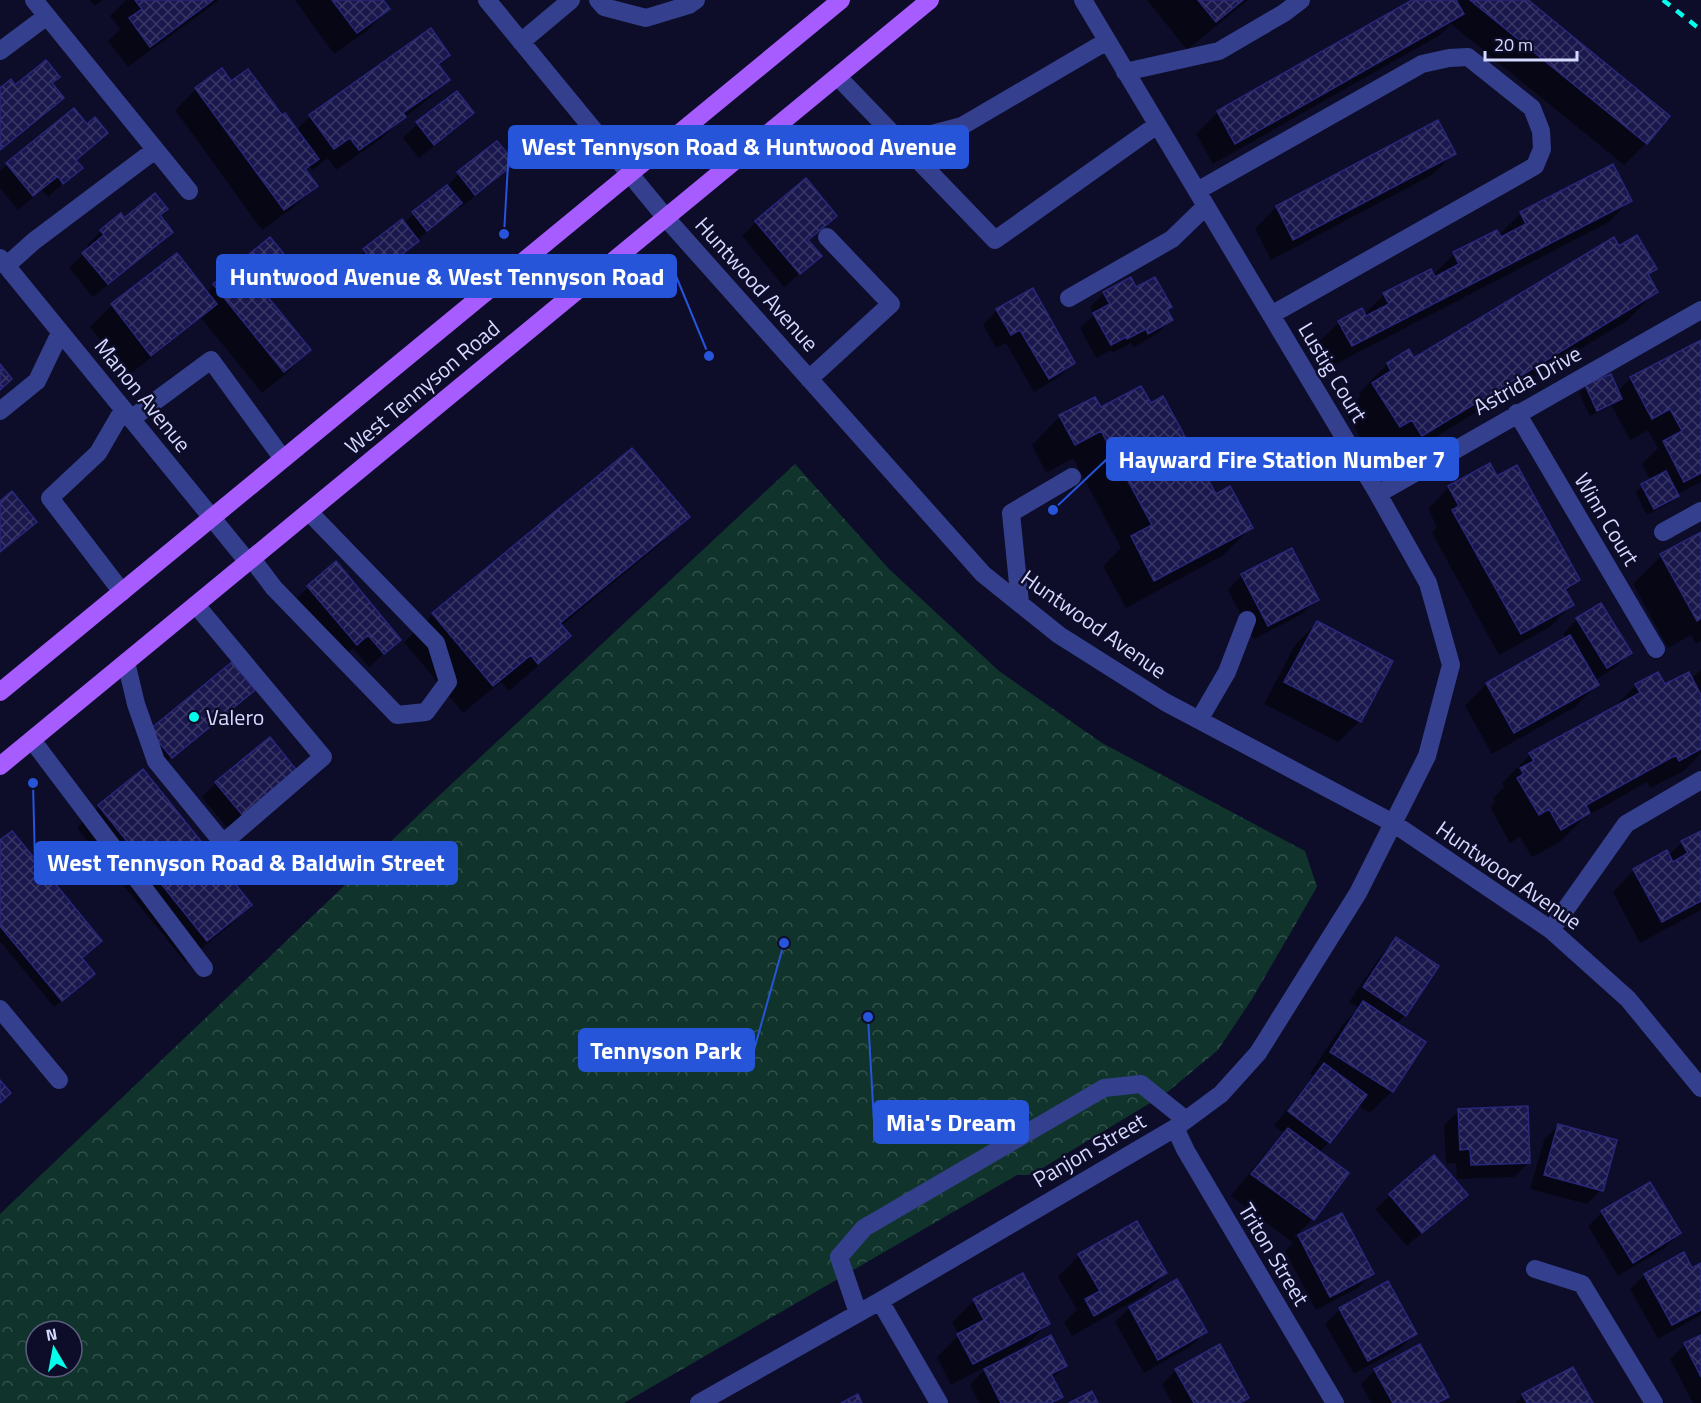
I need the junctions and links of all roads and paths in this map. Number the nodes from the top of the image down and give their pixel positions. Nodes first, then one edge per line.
1 (34, 0) edge
2 (487, 0) edge
3 (571, 0) edge
4 (598, 0) edge
5 (696, 0) edge
6 (841, 0) edge
7 (930, 0) edge
8 (1083, 0) edge
9 (1301, 0) edge
10 (47, 16) junction
11 (1107, 41) junction
12 (522, 42) junction
13 (0, 51) edge
14 (1125, 72) junction
15 (838, 76) junction
16 (1157, 125) junction
17 (901, 142) junction
18 (155, 150) junction
19 (630, 174) junction
20 (189, 191) dead end
21 (1201, 198) junction
22 (666, 218) junction
23 (827, 237) dead end
24 (3, 262) edge
25 (1069, 298) dead end
26 (1701, 310) edge
27 (1271, 315) junction
28 (60, 333) junction
29 (809, 379) junction
30 (0, 411) edge
31 (1517, 413) junction
32 (127, 415) junction
33 (283, 459) junction
34 (1072, 477) dead end
35 (1378, 494) junction
36 (1701, 511) edge
37 (309, 512) junction
38 (211, 519) junction
39 (1663, 532) dead end
40 (250, 561) junction
41 (122, 592) junction
42 (1020, 603) junction
43 (196, 605) junction
44 (1247, 620) dead end
45 (1656, 648) dead end
46 (126, 662) junction
47 (0, 692) edge
48 (1199, 720) junction
49 (32, 740) junction
50 (0, 766) edge
51 (1701, 780) edge
52 (1393, 823) junction
53 (1551, 930) junction
54 (204, 968) dead end
55 (0, 1009) edge
56 (59, 1080) dead end
57 (1701, 1088) edge
58 (1180, 1124) junction
59 (1535, 1269) dead end
60 (880, 1301) junction
61 (858, 1313) junction
62 (699, 1403) edge
63 (939, 1403) edge
64 (1335, 1403) edge
65 (1654, 1403) edge

1 - 10 street
2 - 12 street, Huntwood Avenue
3 - 12 street
4 - 5 street
6 - 19 main road, West Tennyson Road
7 - 15 main road, West Tennyson Road
8 - 11 street, Lustig Court
9 - 14 street
10 - 13 street
10 - 18 street
11 - 14 street, Lustig Court
11 - 17 street
12 - 19 street, Huntwood Avenue
14 - 16 street, Lustig Court
15 - 17 street
15 - 22 main road, West Tennyson Road
16 - 17 street
16 - 21 street, Lustig Court
18 - 20 street
18 - 24 street
19 - 22 street, Huntwood Avenue
19 - 33 main road, West Tennyson Road
21 - 25 street
21 - 27 street, Lustig Court
21 - 27 street
22 - 29 street, Huntwood Avenue
22 - 37 main road, West Tennyson Road
23 - 29 street
24 - 28 street, Manon Avenue
26 - 31 street, Astrida Drive
27 - 35 street, Lustig Court
28 - 30 street
28 - 32 street, Manon Avenue
29 - 42 street, Huntwood Avenue
31 - 35 street, Astrida Drive
31 - 45 street, Winn Court
32 - 33 street
32 - 38 street, Manon Avenue
32 - 41 street
33 - 38 main road, West Tennyson Road
34 - 42 street
35 - 52 street, Lustig Court
36 - 39 street
37 - 40 main road, West Tennyson Road
37 - 40 street, Manon Avenue
38 - 40 street, Manon Avenue
38 - 41 main road, West Tennyson Road
40 - 43 main road, West Tennyson Road
41 - 47 main road, West Tennyson Road
42 - 48 street, Huntwood Avenue
43 - 46 main road, West Tennyson Road
43 - 46 street
44 - 48 street
46 - 49 main road, West Tennyson Road
48 - 52 street, Huntwood Avenue
49 - 50 main road, West Tennyson Road
49 - 54 street
51 - 53 street
52 - 53 street, Huntwood Avenue
52 - 58 street, Panjon Street
53 - 57 street, Huntwood Avenue
55 - 56 street
58 - 60 street, Panjon Street
58 - 61 street
58 - 64 street, Triton Street
59 - 65 street
60 - 61 street, Panjon Street
60 - 63 street
61 - 62 street, Panjon Street

